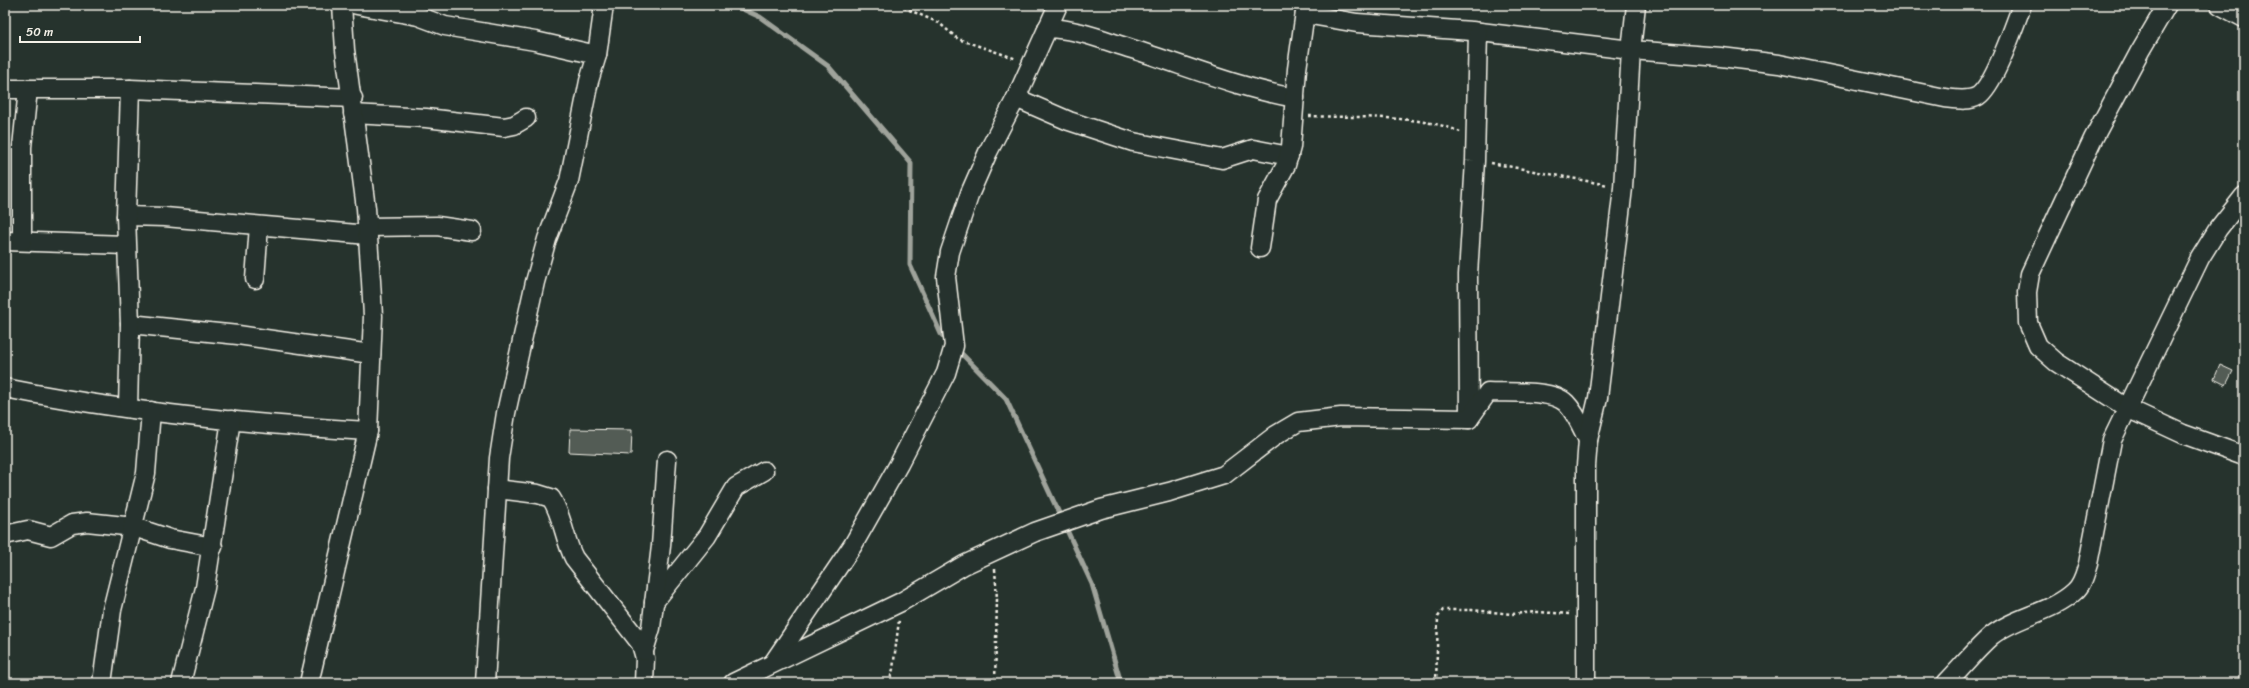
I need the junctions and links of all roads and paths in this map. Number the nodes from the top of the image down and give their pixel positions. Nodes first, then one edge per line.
1 (342, 5) edge
2 (357, 5) edge
3 (604, 5) edge
4 (898, 5) edge
5 (1058, 5) edge
6 (1636, 5) edge
7 (2022, 5) edge
8 (2167, 5) edge
9 (2220, 5) edge
10 (1305, 10) edge
11 (2244, 18) edge
12 (1047, 28) junction
13 (1478, 32) junction
14 (1631, 50) junction
15 (597, 55) junction
16 (1030, 64) junction
17 (5, 89) edge
18 (28, 89) junction
19 (130, 89) junction
20 (1016, 98) junction
21 (353, 106) junction
22 (1295, 107) junction
23 (526, 118) dead end
24 (1462, 134) dead end
25 (1289, 156) junction
26 (1475, 161) junction
27 (1623, 188) junction
28 (2244, 196) edge
29 (126, 216) junction
30 (260, 226) junction
31 (367, 231) junction
32 (472, 231) dead end
33 (14, 241) edge
34 (126, 246) junction
35 (1260, 248) dead end
36 (255, 279) dead end
37 (130, 324) junction
38 (371, 354) junction
39 (5, 388) edge
40 (128, 408) junction
41 (2127, 408) junction
42 (151, 411) junction
43 (1469, 418) junction
44 (231, 420) junction
45 (368, 431) junction
46 (1588, 440) junction
47 (2244, 456) edge
48 (667, 460) dead end
49 (764, 471) dead end
50 (497, 489) junction
51 (134, 527) junction
52 (5, 535) edge
53 (212, 547) junction
54 (991, 552) junction
55 (654, 602) junction
56 (901, 602) junction
57 (1585, 615) junction
58 (644, 651) junction
59 (771, 665) junction
60 (102, 683) edge
61 (181, 683) edge
62 (309, 683) edge
63 (485, 683) edge
64 (644, 683) edge
65 (733, 683) edge
66 (889, 683) edge
67 (996, 683) edge
68 (1436, 683) edge
69 (1586, 683) edge
70 (1946, 683) edge

1 - 21 street
2 - 15 street
3 - 15 street
4 - 16 path
5 - 12 street
6 - 14 street
7 - 14 street
8 - 41 street
9 - 11 street
10 - 13 street
10 - 22 street
12 - 16 street
12 - 22 street
13 - 14 street
13 - 26 street
14 - 27 street
15 - 50 street
16 - 20 street
17 - 18 street
18 - 19 street
18 - 33 street
19 - 21 street
19 - 29 street
20 - 25 street
20 - 59 street
21 - 23 street
21 - 31 street
22 - 24 path
22 - 25 street
25 - 35 street
26 - 27 path
26 - 43 street
27 - 46 street
28 - 41 street
29 - 30 street
29 - 34 street
30 - 31 street
30 - 36 street
31 - 32 street
31 - 38 street
33 - 34 street
34 - 37 street
37 - 38 street
37 - 40 street
38 - 45 street
39 - 40 street
40 - 42 street
41 - 47 street
41 - 70 street
42 - 44 street
42 - 51 street
43 - 46 street
43 - 54 street
44 - 45 street
44 - 53 street
45 - 62 street
46 - 57 street
48 - 55 street
49 - 55 street
50 - 58 street
50 - 63 street
51 - 52 street
51 - 53 street
51 - 60 street
53 - 61 street
54 - 56 street
54 - 67 path
55 - 58 street
56 - 59 street
56 - 66 path
57 - 68 path
57 - 69 street
58 - 64 street
59 - 65 street

